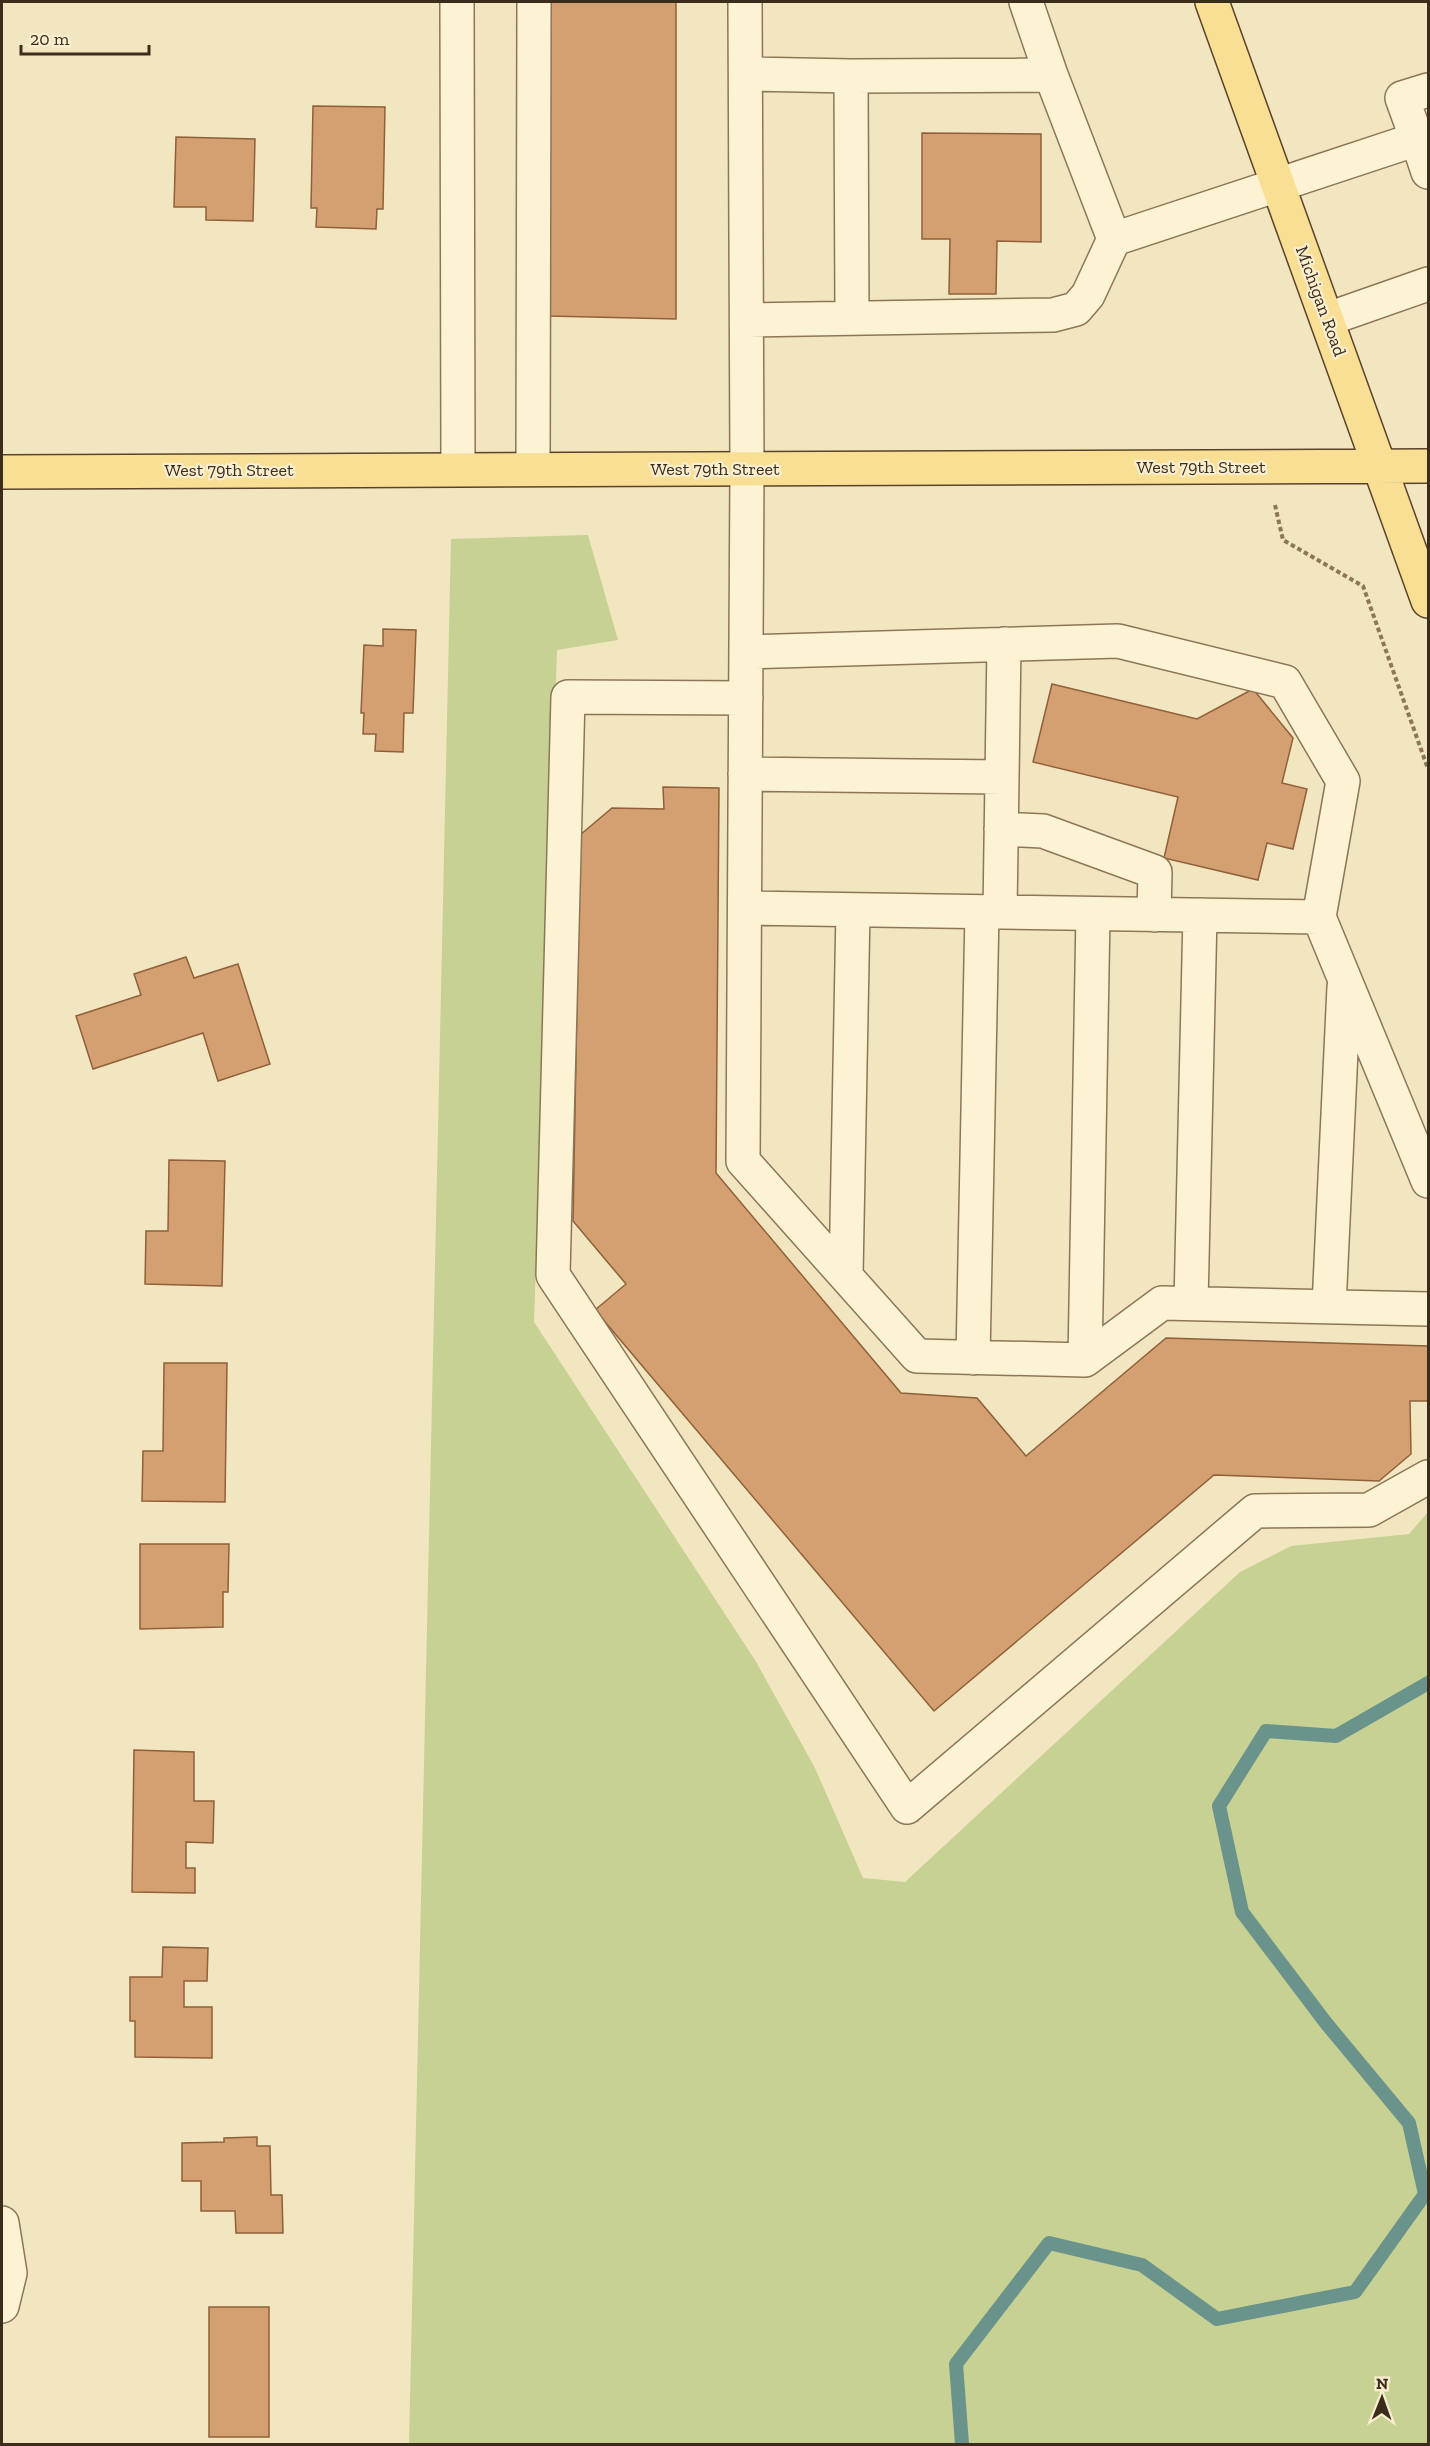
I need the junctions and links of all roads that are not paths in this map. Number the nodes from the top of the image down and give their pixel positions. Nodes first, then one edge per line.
1 (457, 2) edge
2 (534, 2) edge
3 (745, 2) edge
4 (1026, 2) edge
5 (1212, 2) edge
6 (746, 74) junction
7 (1051, 75) junction
8 (851, 76) junction
9 (1428, 90) edge
10 (1424, 155) edge
11 (1280, 186) junction
12 (1114, 239) junction
13 (1428, 284) edge
14 (852, 318) junction
15 (1328, 319) junction
16 (747, 320) junction
17 (1381, 466) junction
18 (1428, 466) edge
19 (458, 469) junction
20 (532, 469) junction
21 (747, 469) junction
22 (2, 472) edge
23 (1428, 602) edge
24 (1004, 644) junction
25 (746, 652) junction
26 (746, 698) junction
27 (745, 774) junction
28 (1002, 777) junction
29 (1001, 829) junction
30 (745, 908) junction
31 (853, 910) junction
32 (991, 912) junction
33 (1093, 914) junction
34 (1154, 915) junction
35 (1200, 915) junction
36 (1319, 917) junction
37 (1344, 976) junction
38 (1428, 1181) edge
39 (846, 1276) junction
40 (1191, 1303) junction
41 (1329, 1306) junction
42 (1428, 1309) edge
43 (973, 1358) junction
44 (1085, 1360) junction
45 (1428, 1477) edge
46 (2, 2223) edge
47 (2, 2306) edge

1 - 19 street
2 - 20 street
3 - 6 street
4 - 7 street
5 - 11 main road, Michigan Road
6 - 8 street
6 - 16 street
7 - 8 street
7 - 12 street
8 - 14 street
9 - 10 street
10 - 11 street
11 - 12 street
11 - 15 main road, Michigan Road
12 - 14 street
13 - 15 street
14 - 16 street
15 - 17 main road, Michigan Road
16 - 21 street
17 - 18 main road, West 79th Street
17 - 21 main road, West 79th Street
17 - 23 main road, Michigan Road
19 - 20 main road, West 79th Street
19 - 22 main road, West 79th Street
20 - 21 main road, West 79th Street
21 - 25 street
24 - 25 street
24 - 28 street
24 - 36 street
25 - 26 street
26 - 27 street
26 - 45 street
27 - 28 street
27 - 30 street
28 - 29 street
29 - 32 street
29 - 34 street
30 - 31 street
30 - 39 street
31 - 32 street
31 - 39 street
32 - 33 street
32 - 43 street
33 - 34 street
33 - 44 street
34 - 35 street
35 - 36 street
35 - 40 street
36 - 37 street
37 - 38 street
37 - 41 street
39 - 43 street
40 - 41 street
40 - 44 street
41 - 42 street
43 - 44 street
46 - 47 street

